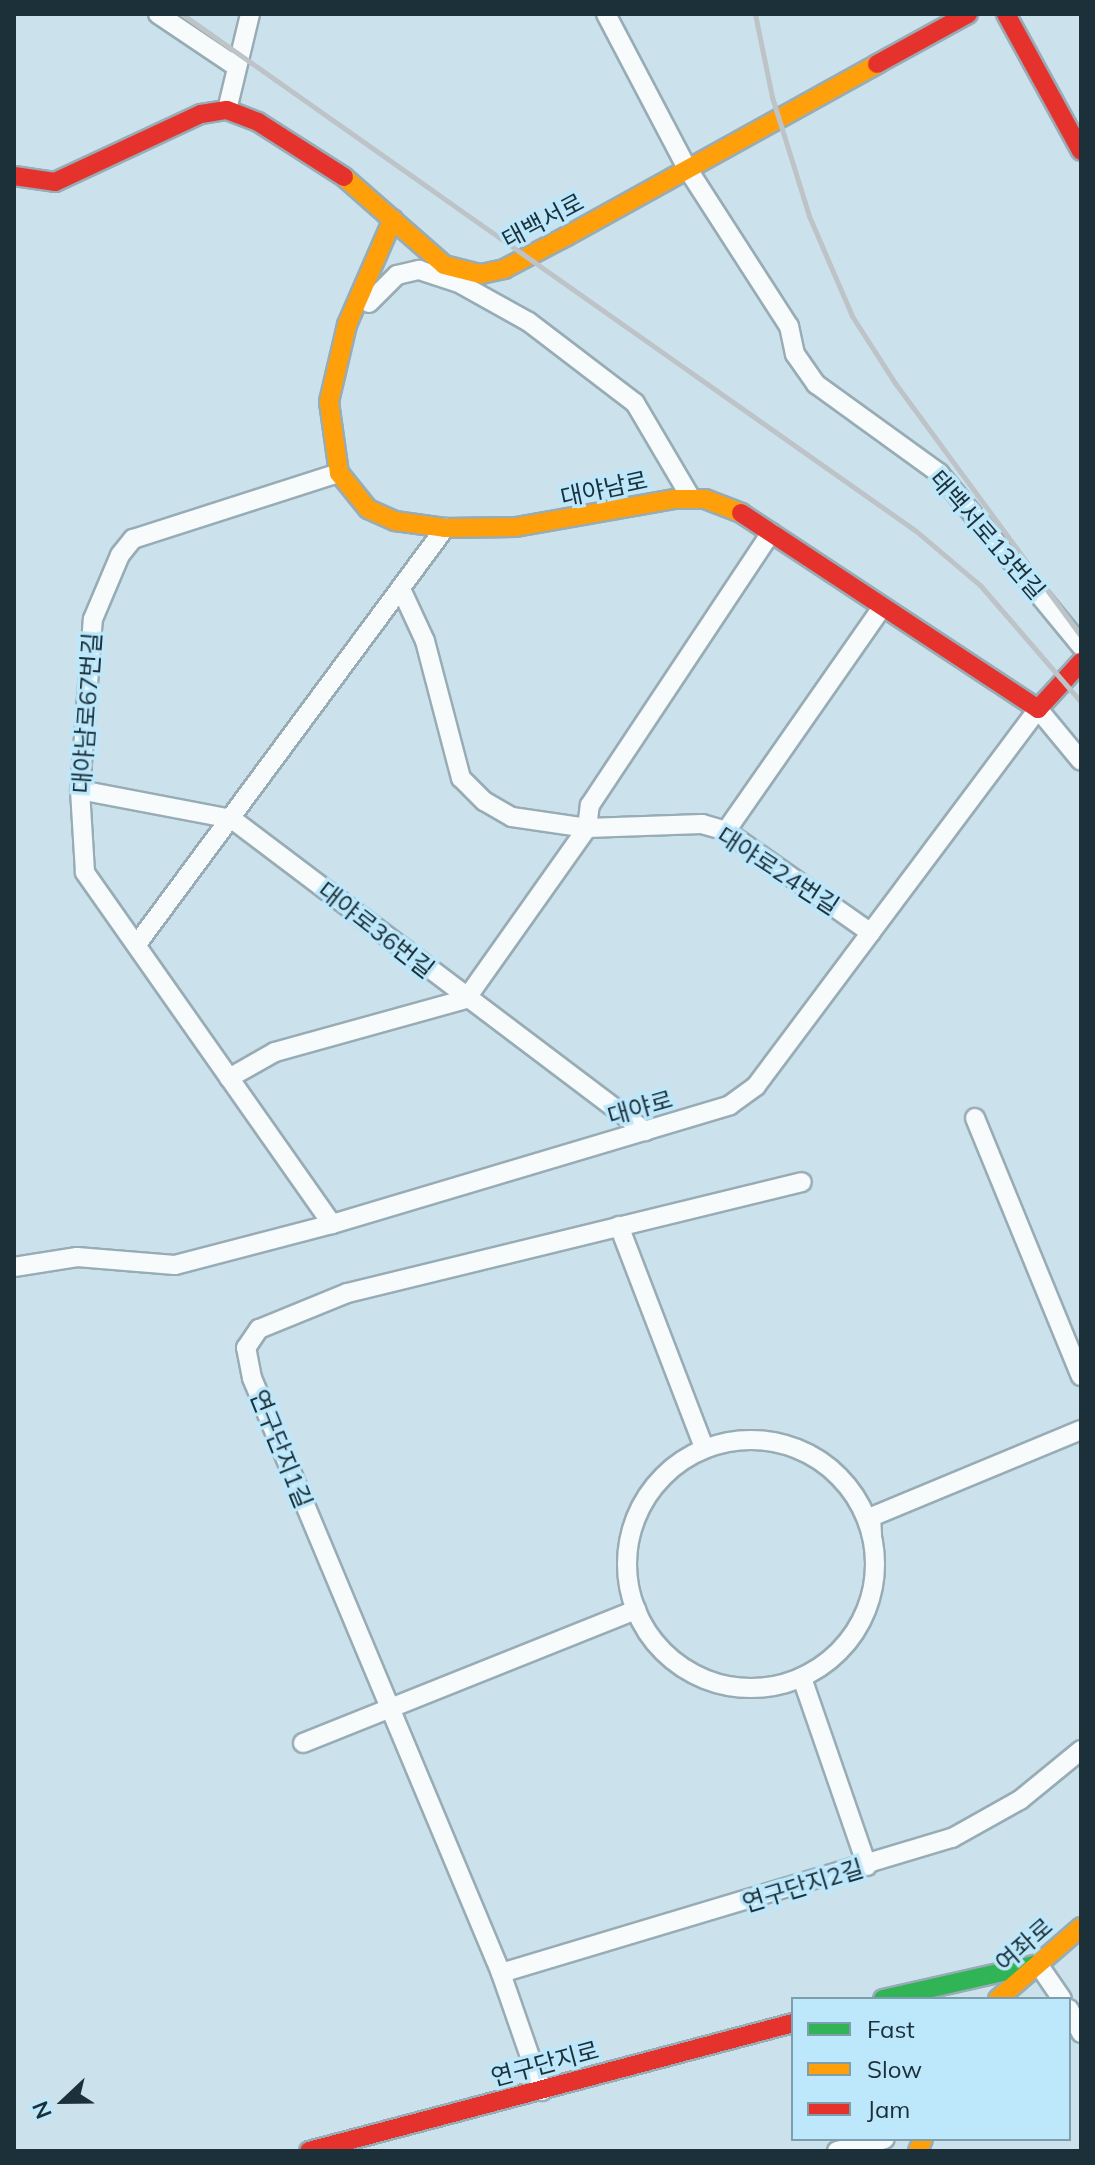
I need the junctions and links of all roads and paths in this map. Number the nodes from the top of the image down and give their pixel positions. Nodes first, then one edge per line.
1 (158, 14) edge
2 (250, 14) edge
3 (606, 14) edge
4 (968, 14) edge
5 (1006, 14) edge
6 (237, 67) junction
7 (227, 110) junction
8 (1081, 151) edge
9 (687, 168) junction
10 (19, 174) edge
11 (393, 219) junction
12 (369, 303) dead end
13 (339, 473) junction
14 (691, 498) junction
15 (445, 528) junction
16 (771, 533) junction
17 (401, 589) junction
18 (882, 607) junction
19 (1081, 646) edge
20 (1081, 662) edge
21 (1038, 709) junction
22 (1081, 761) edge
23 (80, 790) junction
24 (232, 819) junction
25 (587, 828) junction
26 (726, 831) junction
27 (871, 933) junction
28 (137, 944) junction
29 (466, 999) junction
30 (229, 1078) junction
31 (975, 1118) dead end
32 (645, 1131) junction
33 (802, 1182) dead end
34 (332, 1224) junction
35 (619, 1226) junction
36 (14, 1267) edge
37 (1081, 1376) edge
38 (1081, 1430) edge
39 (704, 1448) junction
40 (872, 1535) junction
41 (636, 1610) junction
42 (802, 1678) junction
43 (390, 1712) junction
44 (303, 1743) dead end
45 (1081, 1750) edge
46 (867, 1866) junction
47 (1081, 1927) edge
48 (1038, 1964) junction
49 (501, 1973) junction
50 (895, 1997) edge
51 (1000, 1997) edge
52 (1061, 1997) edge
53 (1071, 2013) edge
54 (791, 2024) edge
55 (1081, 2033) edge
56 (542, 2091) junction
57 (877, 2141) edge
58 (309, 2151) edge
59 (837, 2151) edge

1 - 6 street
2 - 6 street
3 - 9 street, 태백서로13번길
4 - 9 street, 태백서로
5 - 8 street
6 - 7 street
7 - 10 street
7 - 11 street, 태백서로
9 - 11 street, 태백서로
9 - 19 street, 태백서로13번길
11 - 13 street, 대야남로
12 - 14 street
13 - 15 street, 대야남로
13 - 23 street, 대야남로67번길
14 - 15 street, 대야남로
14 - 16 street, 대야남로
15 - 17 street
16 - 18 street, 대야남로
16 - 25 street
17 - 24 street
17 - 25 street, 대야로24번길
18 - 21 street, 대야남로
18 - 26 street
20 - 21 street, 대야로
21 - 22 street, 대야남로
21 - 27 street, 대야로
23 - 24 street, 대야로36번길
23 - 28 street, 대야남로67번길
24 - 28 street
24 - 29 street, 대야로36번길
25 - 26 street, 대야로24번길
25 - 29 street
26 - 27 street, 대야로24번길
27 - 32 street, 대야로
28 - 30 street
29 - 30 street
29 - 32 street, 대야로36번길
30 - 34 street
31 - 37 street
32 - 34 street, 대야로
33 - 35 street, 연구단지1길
34 - 36 street, 대야로
35 - 39 street
35 - 43 street, 연구단지1길
38 - 40 street
39 - 40 street
39 - 41 street
40 - 42 street
41 - 42 street
41 - 43 street
42 - 46 street
43 - 44 street
43 - 49 street, 연구단지1길
45 - 46 street, 연구단지2길
46 - 49 street, 연구단지2길
47 - 48 street, 여좌로
48 - 50 street
48 - 51 street, 여좌로
48 - 52 street
49 - 56 street, 연구단지1길
53 - 55 street
54 - 56 street, 연구단지로
56 - 58 street, 연구단지로
57 - 59 street

